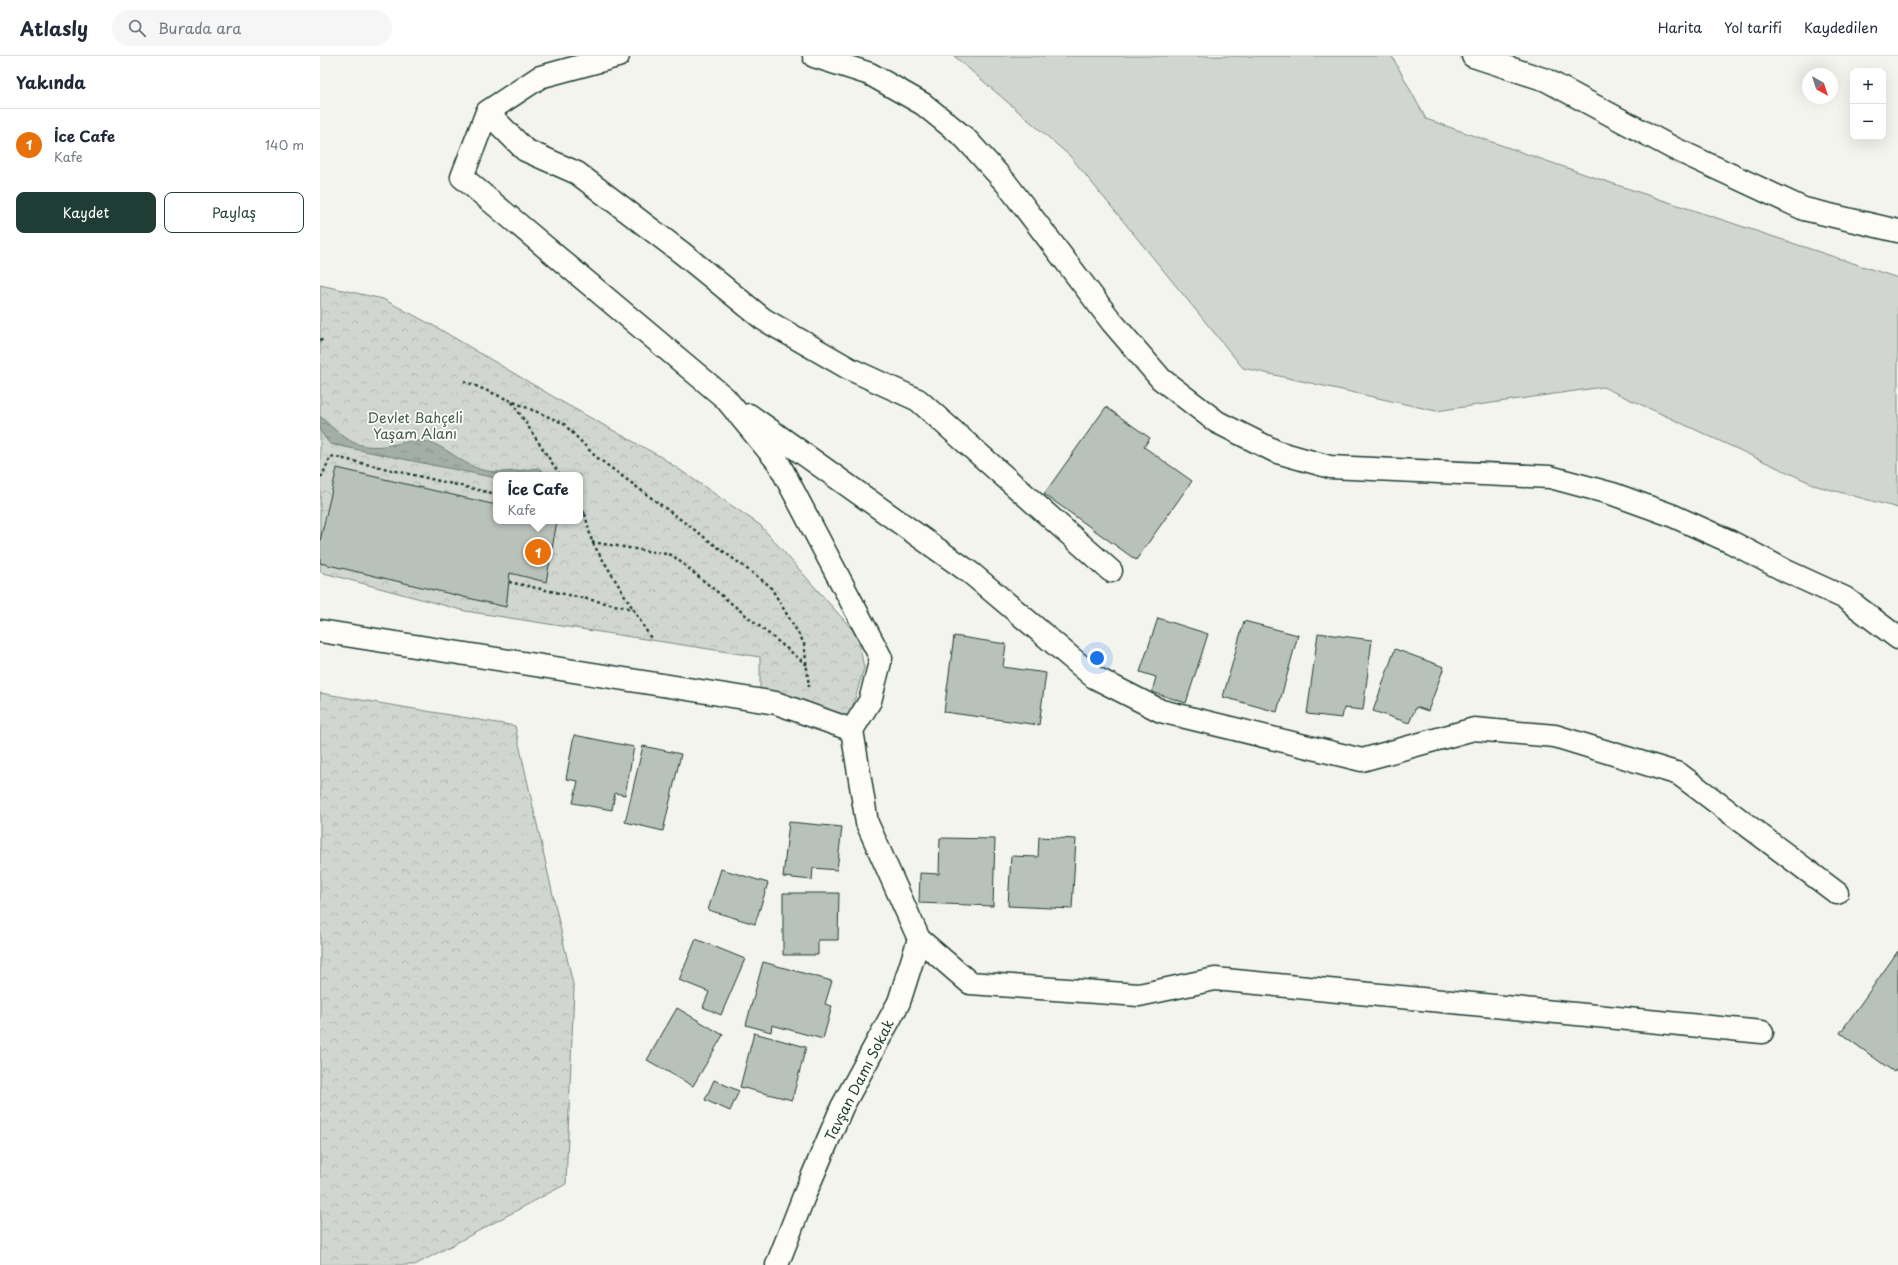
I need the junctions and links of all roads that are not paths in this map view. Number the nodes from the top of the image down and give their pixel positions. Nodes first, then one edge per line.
1 (618, 56) edge
2 (814, 56) edge
3 (1473, 56) edge
4 (487, 112) junction
5 (1898, 231) edge
6 (725, 398) junction
7 (1111, 570) dead end
8 (320, 631) edge
9 (1898, 638) edge
10 (852, 730) junction
11 (1837, 893) dead end
12 (919, 939) junction
13 (1762, 1032) dead end
14 (777, 1265) edge

1 - 4 street
2 - 9 street
3 - 5 street
4 - 6 street
4 - 7 street
6 - 10 street
6 - 11 street
8 - 10 street
10 - 12 street
12 - 13 street
12 - 14 street, Tavşan Damı Sokak

